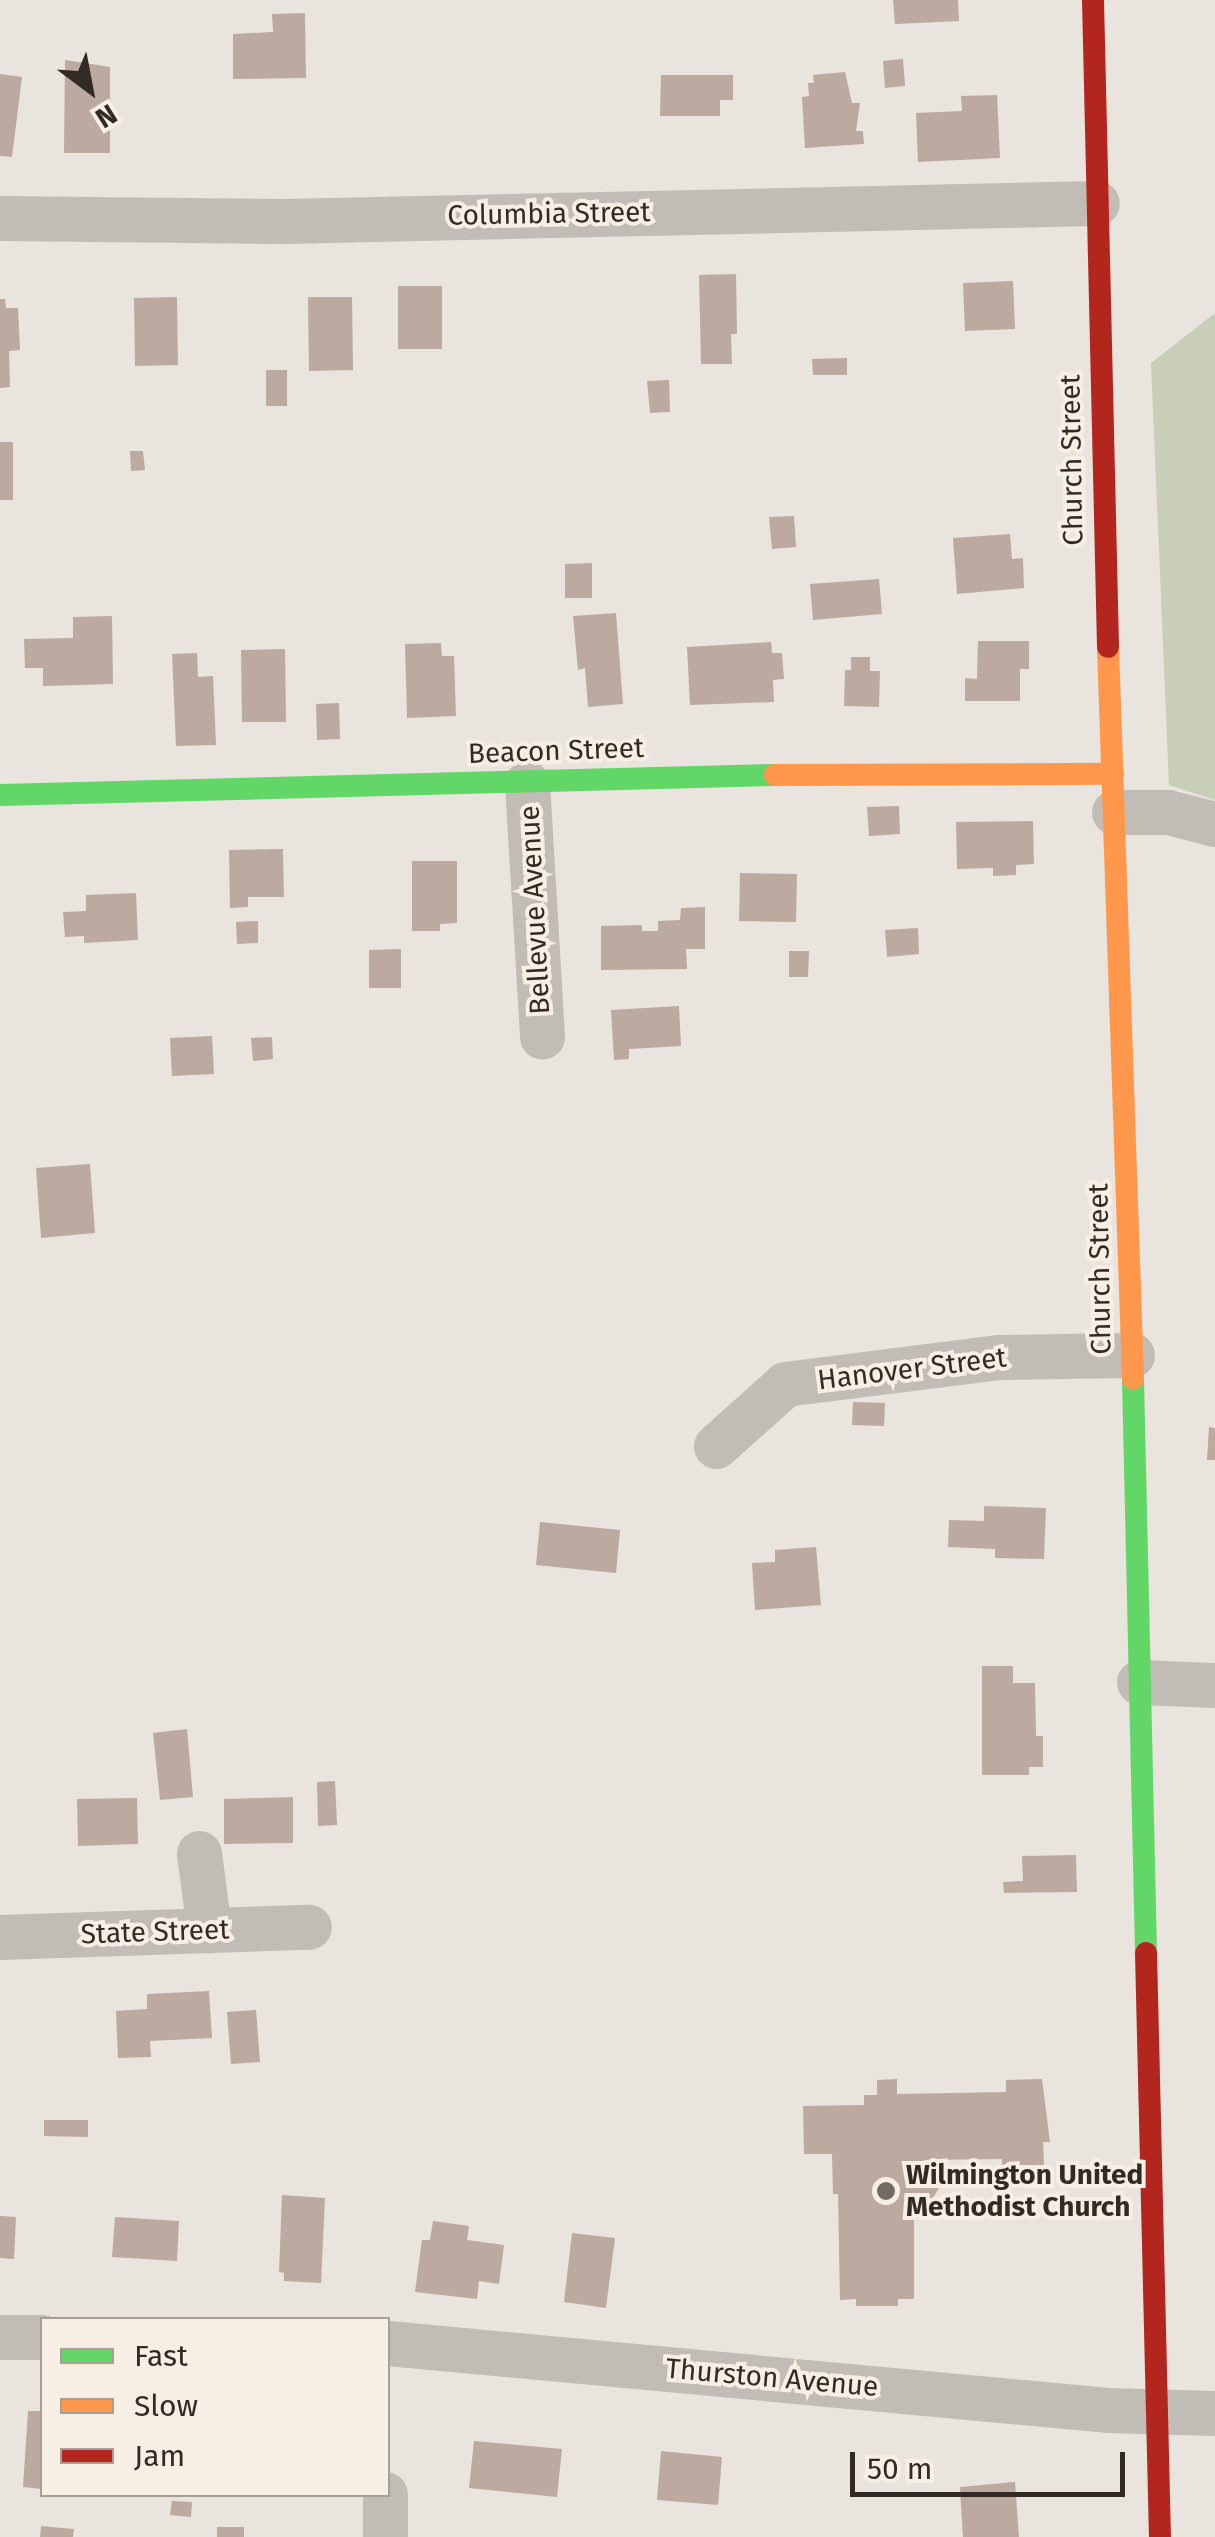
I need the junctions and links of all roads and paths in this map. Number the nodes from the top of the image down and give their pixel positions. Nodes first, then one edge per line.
1 (1094, 0) edge
2 (1097, 203) junction
3 (0, 218) edge
4 (528, 783) junction
5 (1114, 793) junction
6 (0, 794) edge
7 (1215, 824) edge
8 (542, 1037) dead end
9 (1132, 1354) junction
10 (716, 1446) dead end
11 (1138, 1682) junction
12 (1215, 1684) edge
13 (199, 1853) dead end
14 (309, 1927) dead end
15 (208, 1930) junction
16 (0, 1937) edge
17 (0, 2337) edge
18 (40, 2337) edge
19 (390, 2344) edge
20 (1157, 2408) junction
21 (1215, 2414) edge
22 (385, 2497) edge
23 (386, 2537) edge
24 (1160, 2537) edge

1 - 2 main road, Church Street
2 - 3 street, Columbia Street
2 - 5 main road, Church Street
4 - 5 main road, Beacon Street
4 - 6 main road, Beacon Street
4 - 8 street, Bellevue Avenue
5 - 7 street
5 - 9 main road, Church Street
9 - 10 street, Hanover Street
9 - 11 main road, Church Street
11 - 12 street
11 - 20 main road, Church Street
13 - 15 street
14 - 15 street, State Street
15 - 16 street, State Street
17 - 18 street
19 - 20 street, Thurston Avenue
20 - 21 street, Thurston Avenue
20 - 24 main road, Church Street
22 - 23 street

